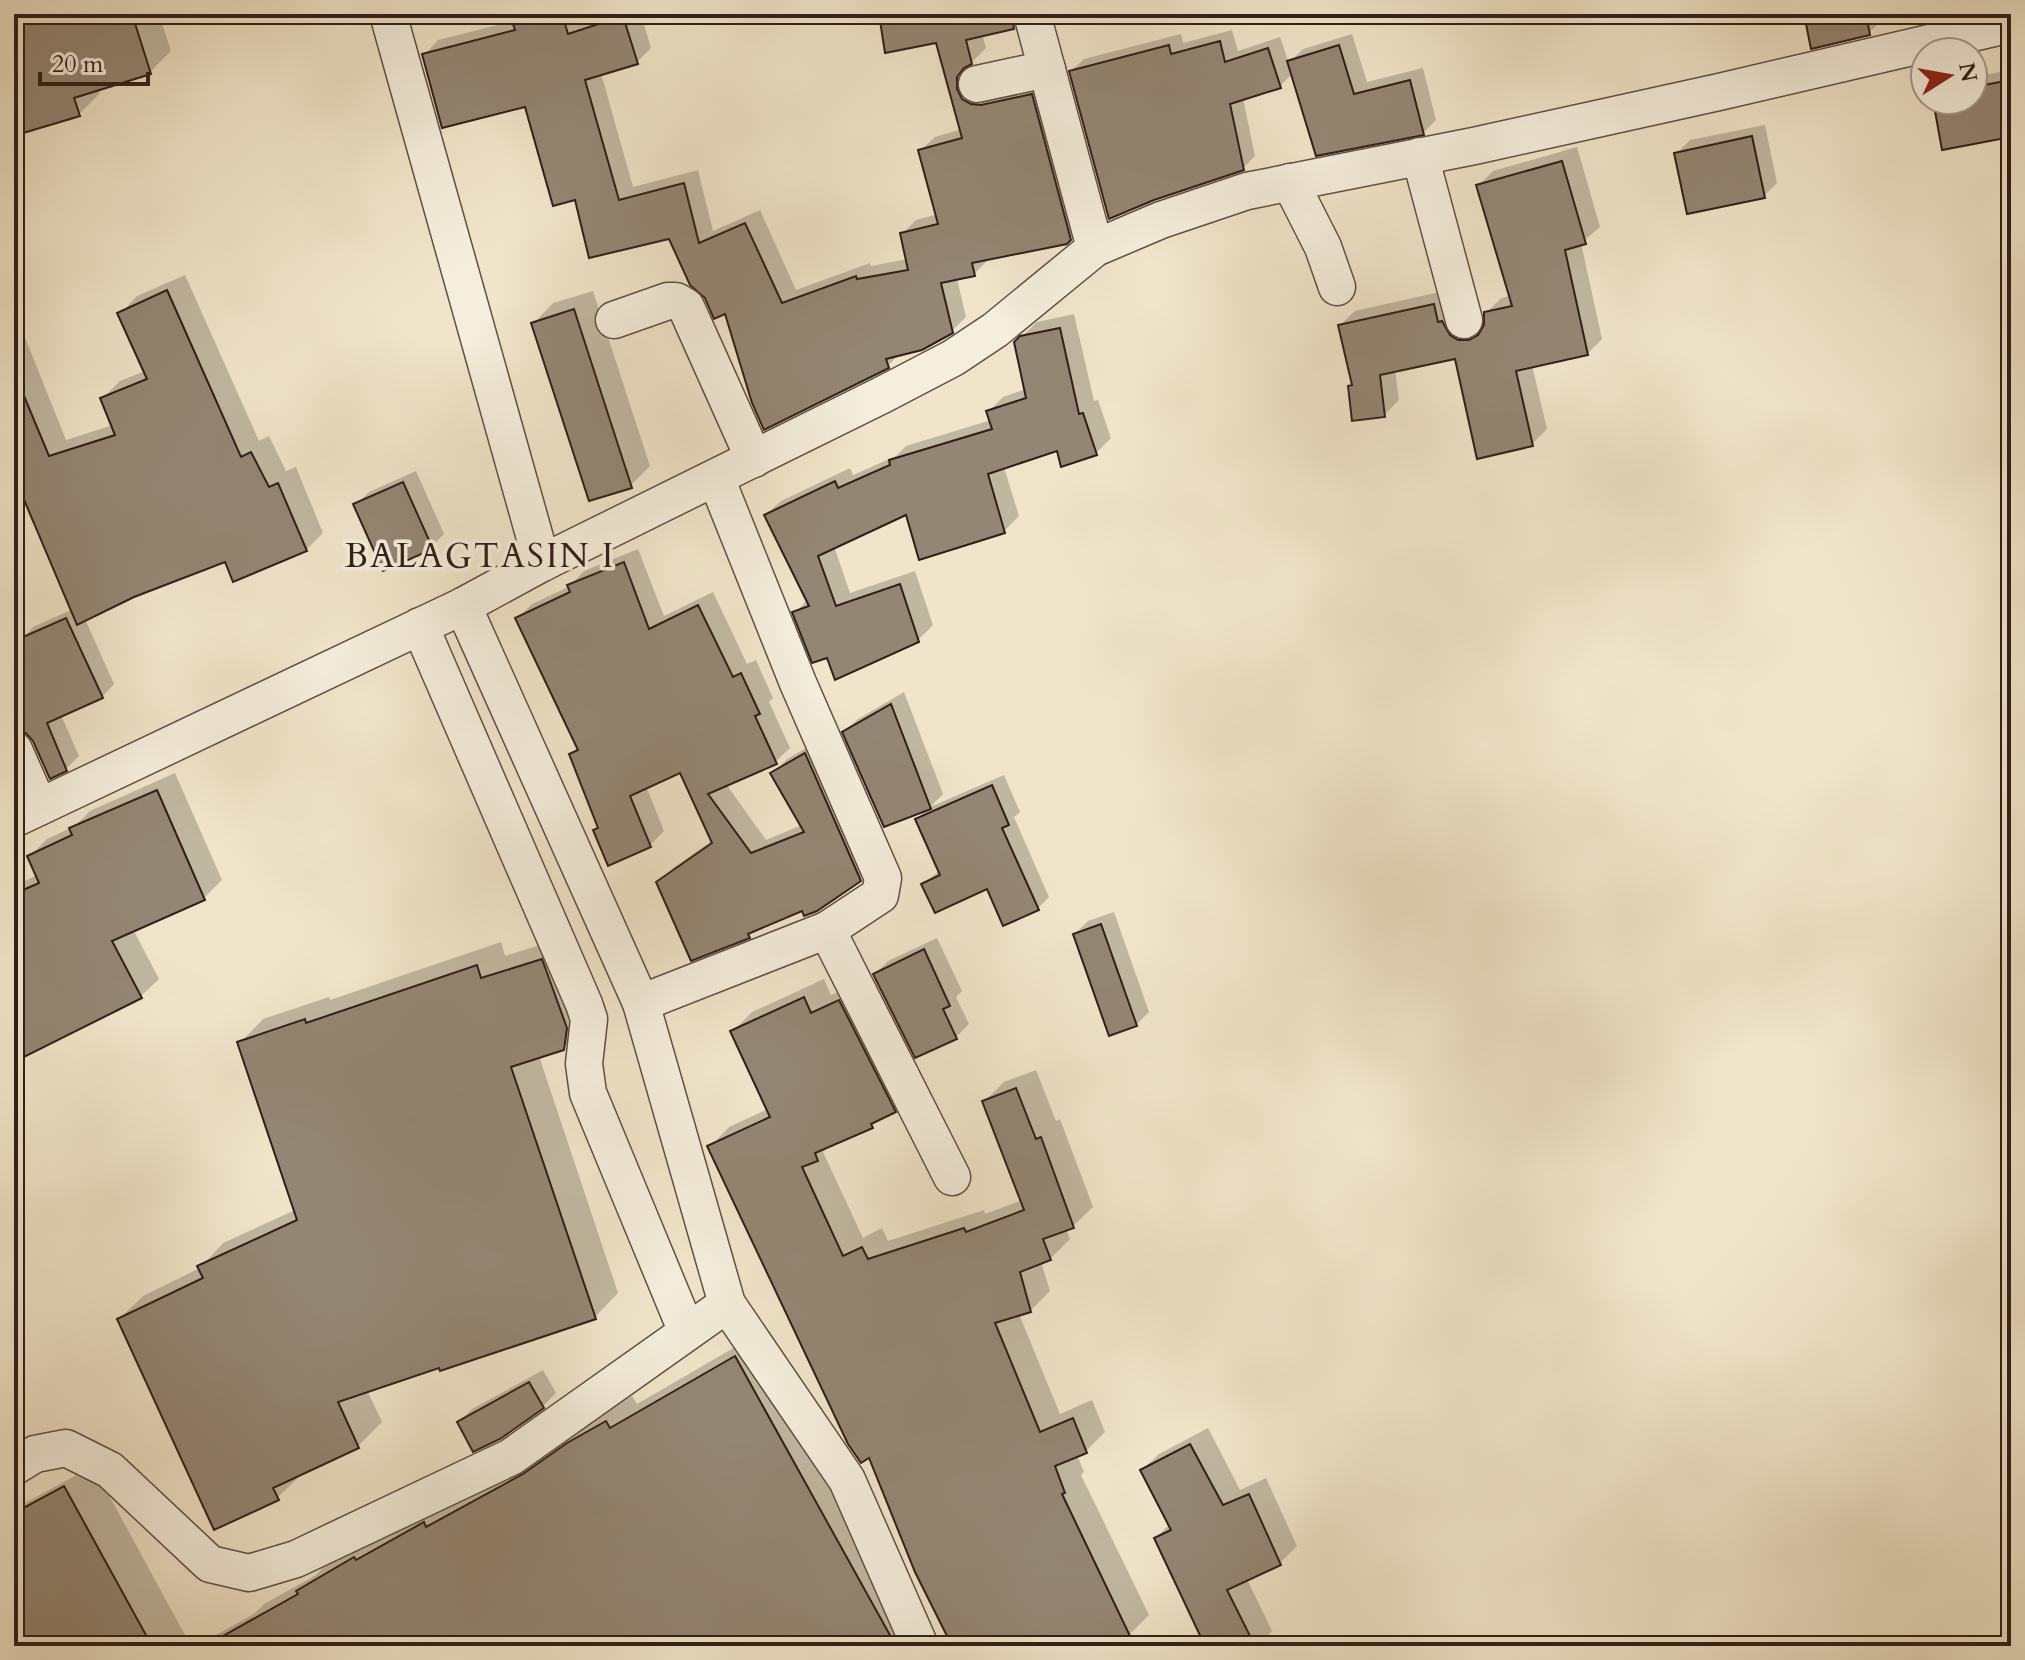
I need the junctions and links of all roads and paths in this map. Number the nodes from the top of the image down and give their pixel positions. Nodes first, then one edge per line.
1 (388, 14) edge
2 (1032, 14) edge
3 (2011, 24) edge
4 (1947, 26) edge
5 (1047, 69) junction
6 (977, 84) dead end
7 (1420, 156) junction
8 (1290, 182) junction
9 (1095, 248) junction
10 (1337, 287) dead end
11 (614, 320) dead end
12 (1464, 320) dead end
13 (754, 459) junction
14 (716, 478) junction
15 (542, 563) junction
16 (463, 606) junction
17 (420, 626) junction
18 (14, 750) edge
19 (26, 813) edge
20 (827, 930) junction
21 (641, 1003) junction
22 (952, 1177) dead end
23 (727, 1304) junction
24 (687, 1332) junction
25 (14, 1467) edge
26 (919, 1641) edge

1 - 15 street
2 - 5 street
3 - 4 street
4 - 7 street
5 - 6 street
5 - 9 street
7 - 8 street
7 - 12 street
8 - 9 street
8 - 10 street
9 - 13 street
11 - 13 street
13 - 14 street
14 - 15 street
14 - 20 street
15 - 16 street
16 - 17 street
16 - 21 street
17 - 19 street
17 - 24 street
18 - 19 street
20 - 21 street
20 - 22 street
21 - 23 street
23 - 24 street
23 - 26 street
24 - 25 street

